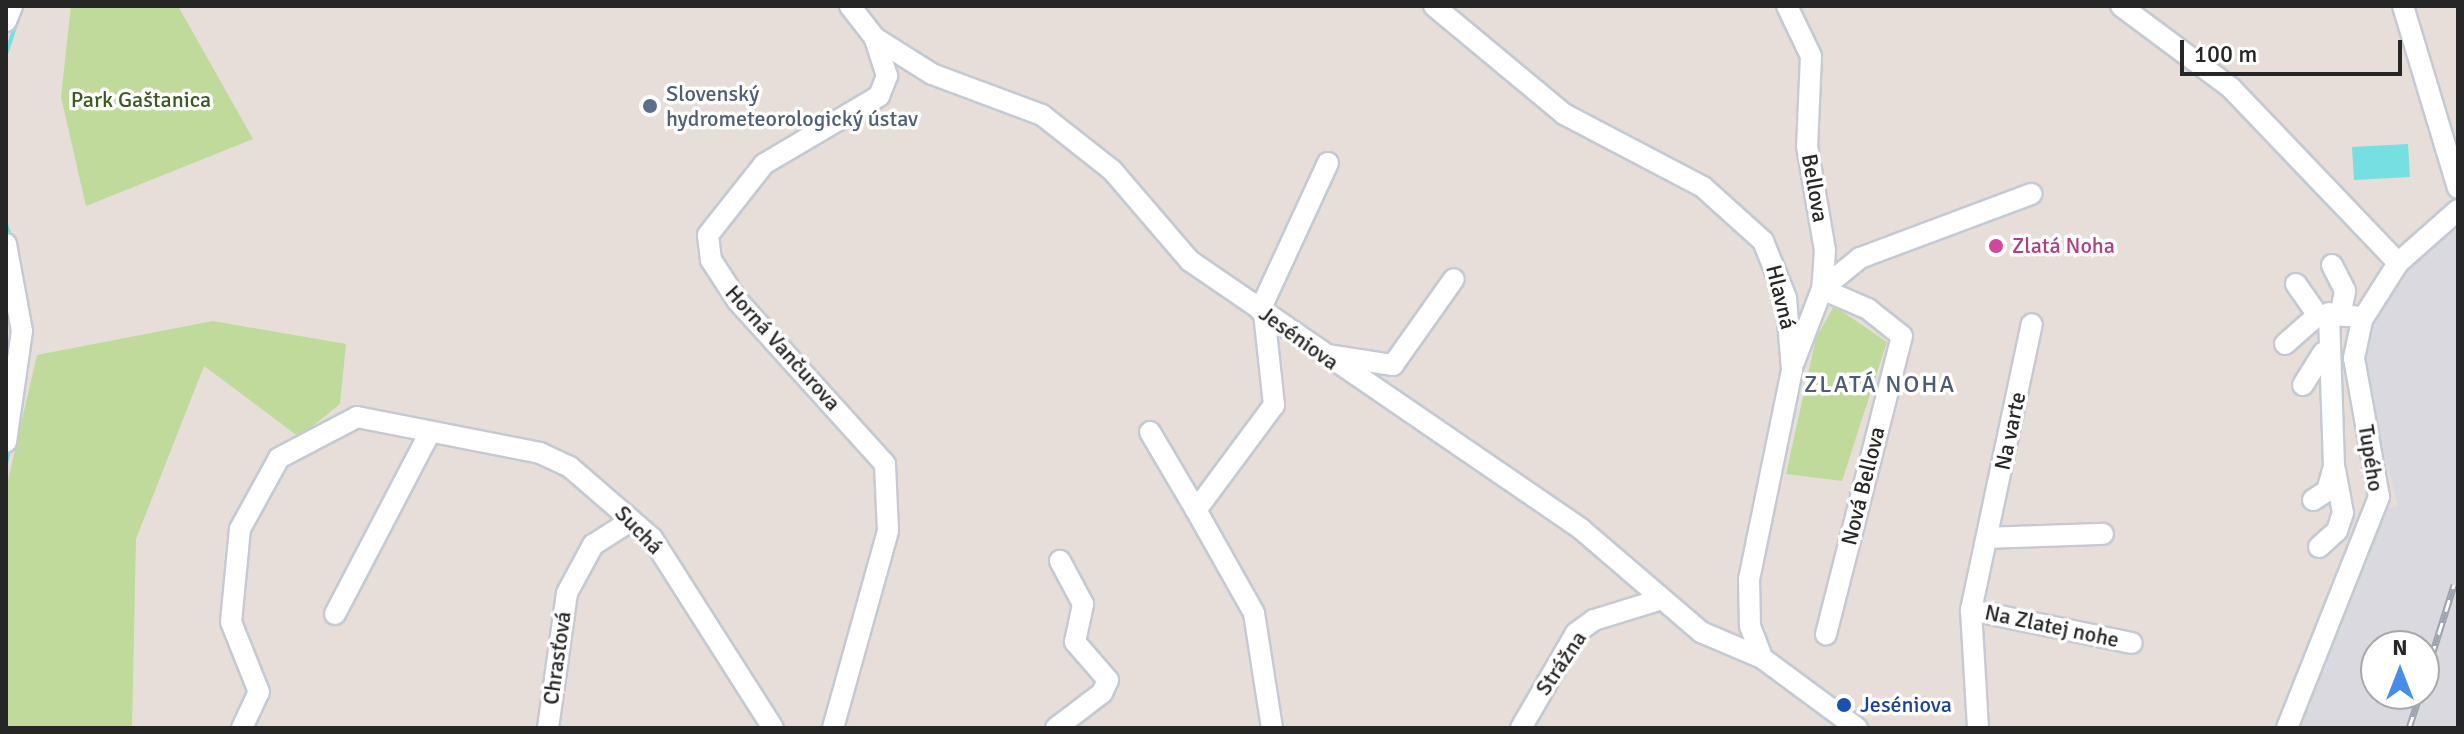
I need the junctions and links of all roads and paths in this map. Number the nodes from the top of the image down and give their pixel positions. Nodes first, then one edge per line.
1 (12, 6) edge
2 (850, 6) edge
3 (1434, 6) edge
4 (1787, 6) edge
5 (2121, 6) edge
6 (2403, 6) edge
7 (6, 21) edge
8 (875, 38) junction
9 (1328, 163) dead end
10 (2458, 188) edge
11 (2031, 194) dead end
12 (2458, 210) edge
13 (6, 244) edge
14 (2404, 256) junction
15 (2332, 265) dead end
16 (1454, 279) dead end
17 (2296, 284) dead end
18 (1822, 289) junction
19 (1262, 311) junction
20 (2336, 314) junction
21 (2032, 324) dead end
22 (1300, 339) junction
23 (2285, 344) dead end
24 (2325, 350) junction
25 (1322, 355) junction
26 (1269, 360) junction
27 (1792, 370) junction
28 (2303, 385) dead end
29 (430, 432) junction
30 (1150, 432) dead end
31 (6, 442) edge
32 (2334, 466) junction
33 (2313, 500) dead end
34 (1196, 510) junction
35 (632, 520) junction
36 (2103, 534) dead end
37 (1987, 538) junction
38 (2319, 547) dead end
39 (1060, 561) dead end
40 (1659, 600) junction
41 (1971, 610) junction
42 (335, 614) dead end
43 (1826, 634) dead end
44 (2132, 643) dead end
45 (1762, 658) junction
46 (1855, 727) edge
47 (242, 728) edge
48 (548, 728) edge
49 (773, 728) edge
50 (833, 728) edge
51 (1056, 728) edge
52 (1272, 728) edge
53 (1521, 728) edge
54 (1978, 728) edge
55 (2287, 728) edge

1 - 7 street
2 - 8 street, Jeséniova
3 - 27 street, Hlavná
4 - 18 street, Bellova
5 - 14 street
6 - 10 street
8 - 19 street, Jeséniova
8 - 50 street, Horná Vančurova
9 - 19 street
11 - 18 street
12 - 14 street, Tupého
13 - 31 street
14 - 55 street, Tupého
15 - 20 street
16 - 25 street
17 - 20 street
18 - 27 street, Bellova
18 - 43 street, Nová Bellova
19 - 22 street, Jeséniova
19 - 26 street
20 - 23 street
20 - 24 street
21 - 37 street, Na varte
22 - 25 street, Jeséniova
22 - 26 street
24 - 28 street
24 - 32 street
25 - 40 street, Jeséniova
26 - 34 street
27 - 45 street, Hlavná
29 - 35 street, Suchá
29 - 42 street
29 - 47 street, Suchá
30 - 34 street
32 - 33 street
32 - 38 street
34 - 52 street
35 - 48 street, Chrasťová
35 - 49 street, Suchá
36 - 37 street
37 - 41 street, Na varte
39 - 51 street
40 - 45 street, Jeséniova
40 - 53 street, Strážna
41 - 44 street, Na Zlatej nohe
41 - 54 street, Na varte
45 - 46 street, Jeséniova

